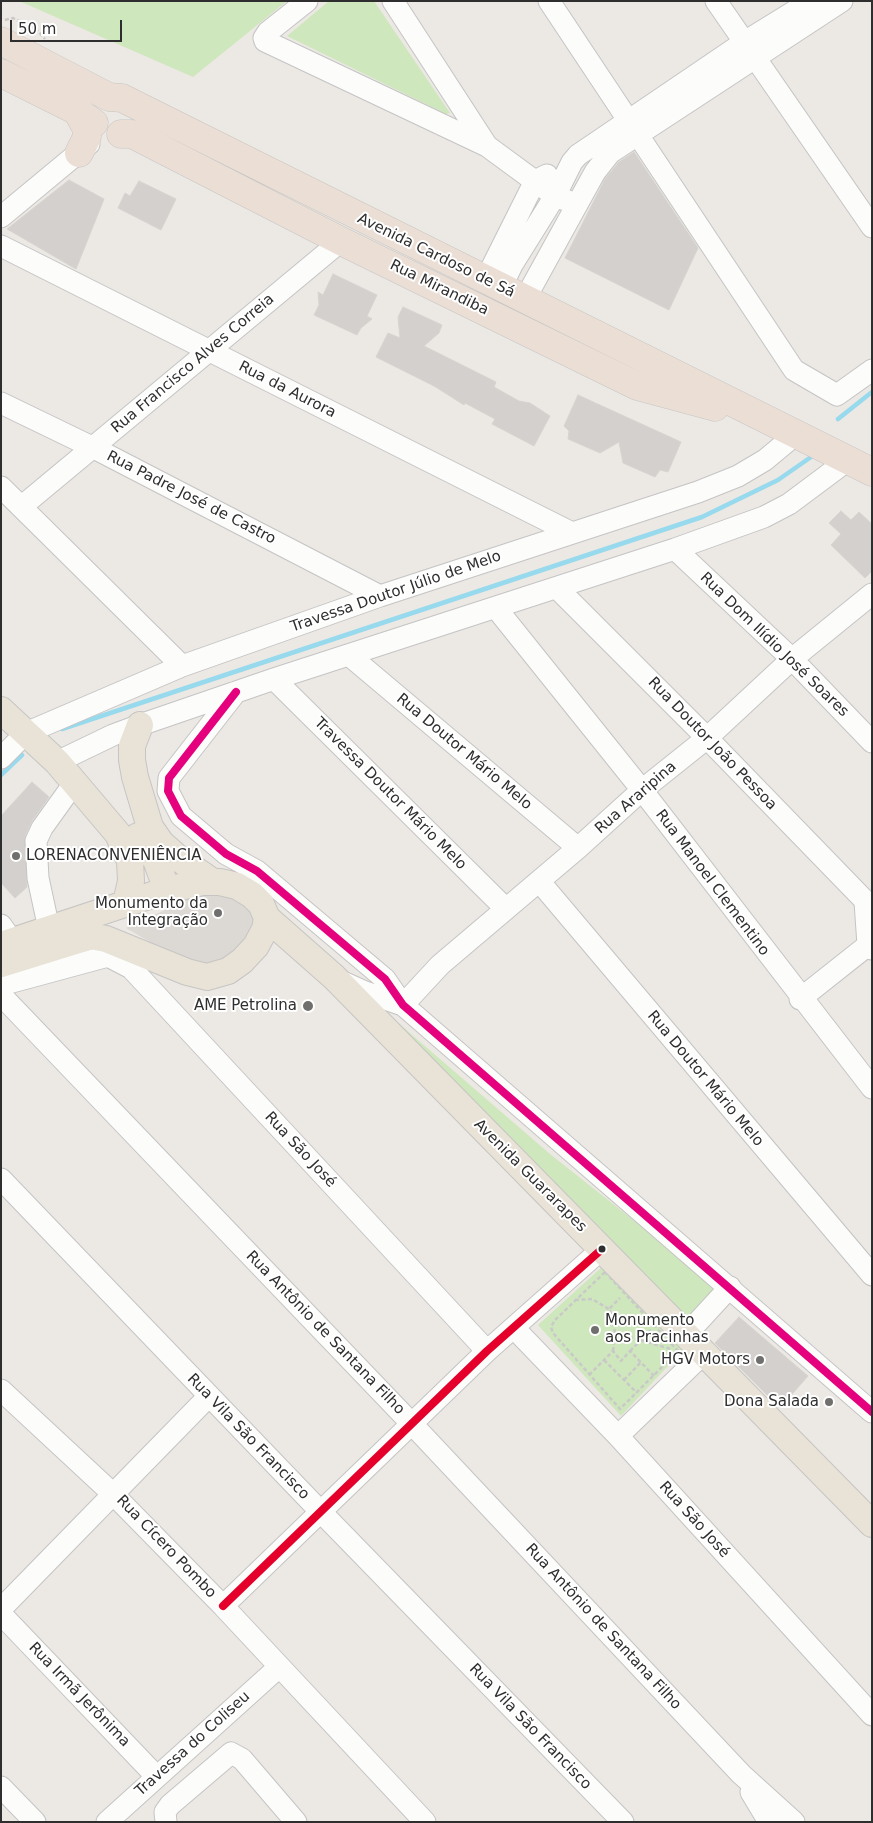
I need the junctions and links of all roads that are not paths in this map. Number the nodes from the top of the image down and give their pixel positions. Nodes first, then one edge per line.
1 (307, 1) edge
2 (393, 1) edge
3 (549, 1) edge
4 (716, 1) edge
5 (811, 1) edge
6 (842, 1) edge
7 (1, 42) edge
8 (749, 50) junction
9 (1, 73) edge
10 (118, 99) junction
11 (99, 125) junction
12 (633, 127) junction
13 (487, 146) junction
14 (79, 152) joint
15 (572, 162) junction
16 (534, 181) junction
17 (555, 196) junction
18 (578, 206) junction
19 (1, 217) edge
20 (872, 226) edge
21 (341, 241) junction
22 (1, 246) edge
23 (504, 289) junction
24 (208, 350) junction
25 (872, 370) edge
26 (1, 403) edge
27 (765, 420) junction
28 (795, 435) junction
29 (94, 448) junction
30 (860, 466) edge
31 (1, 487) edge
32 (22, 507) junction
33 (572, 533) junction
34 (675, 549) junction
35 (557, 588) junction
36 (872, 594) edge
37 (380, 596) junction
38 (496, 608) junction
39 (350, 656) junction
40 (792, 659) junction
41 (182, 666) junction
42 (274, 679) junction
43 (236, 692) junction
44 (1, 710) edge
45 (140, 725) junction
46 (26, 734) junction
47 (707, 738) junction
48 (872, 742) edge
49 (1, 758) edge
50 (57, 762) junction
51 (78, 785) junction
52 (642, 790) junction
53 (578, 848) junction
54 (539, 881) junction
55 (214, 882) junction
56 (167, 890) junction
57 (126, 903) junction
58 (868, 905) edge
59 (506, 909) junction
60 (267, 918) junction
61 (49, 929) junction
62 (3, 938) edge
63 (870, 946) edge
64 (107, 947) junction
65 (334, 978) junction
66 (1, 985) edge
67 (1, 995) edge
68 (800, 999) junction
69 (403, 1005) junction
70 (872, 1088) edge
71 (1, 1179) edge
72 (602, 1249) junction
73 (872, 1275) edge
74 (730, 1287) junction
75 (514, 1328) junction
76 (689, 1347) junction
77 (486, 1351) junction
78 (1, 1390) edge
79 (209, 1396) junction
80 (872, 1412) edge
81 (412, 1424) junction
82 (618, 1436) junction
83 (113, 1494) junction
84 (320, 1512) junction
85 (872, 1524) edge
86 (223, 1606) junction
87 (1, 1608) edge
88 (1, 1614) edge
89 (279, 1667) junction
90 (872, 1715) edge
91 (741, 1774) junction
92 (156, 1776) junction
93 (1, 1787) edge
94 (35, 1822) edge
95 (107, 1822) edge
96 (166, 1822) edge
97 (296, 1822) edge
98 (425, 1822) edge
99 (623, 1822) edge
100 (769, 1822) edge
101 (794, 1822) edge

1 - 13 street
2 - 13 street
3 - 12 street
4 - 8 street
5 - 8 street
6 - 8 street
7 - 10 highway, Avenida Cardoso de Sá
8 - 12 street
8 - 20 street
9 - 11 highway, Rua Mirandiba
10 - 11 highway
10 - 11 highway
10 - 23 highway, Avenida Cardoso de Sá
11 - 14 highway
11 - 21 highway, Rua Mirandiba
12 - 15 street
12 - 18 street
12 - 25 street
13 - 16 street
14 - 19 street
15 - 16 street
15 - 17 street
16 - 17 street
16 - 23 street
17 - 18 street
17 - 23 street
18 - 23 street
21 - 24 street, Rua Francisco Alves Correia
21 - 27 highway, Rua Mirandiba
22 - 24 street, Rua da Aurora
23 - 27 highway, Avenida Cardoso de Sá
24 - 29 street, Rua Francisco Alves Correia
24 - 33 street, Rua da Aurora
26 - 29 street, Rua Padre José de Castro
27 - 28 highway, Avenida Cardoso de Sá
28 - 30 highway, Avenida Cardoso de Sá
28 - 33 street, Travessa Doutor Júlio de Melo
29 - 32 street, Rua Francisco Alves Correia
29 - 37 street, Rua Padre José de Castro
30 - 34 street
31 - 32 street
32 - 41 street
33 - 37 street, Travessa Doutor Júlio de Melo
34 - 35 street
34 - 40 street, Rua Dom Ilídio José Soares
35 - 38 street
35 - 47 street, Rua Doutor João Pessoa
36 - 40 street, Rua Araripina
37 - 41 street, Travessa Doutor Júlio de Melo
38 - 39 street
38 - 52 street, Rua Manoel Clementino
39 - 42 street
39 - 53 street, Rua Doutor Mário Melo
40 - 47 street, Rua Araripina
40 - 48 street, Rua Dom Ilídio José Soares
41 - 46 street, Travessa Doutor Júlio de Melo
42 - 43 street
42 - 59 street, Travessa Doutor Mário Melo
43 - 45 street
43 - 69 street
44 - 46 main road
45 - 50 street
45 - 55 main road
46 - 49 street, Travessa Doutor Júlio de Melo
46 - 50 main road
47 - 52 street, Rua Araripina
47 - 58 street, Rua Doutor João Pessoa
50 - 51 main road
51 - 56 main road
51 - 57 main road
51 - 61 street
52 - 53 street, Rua Araripina
52 - 68 street, Rua Manoel Clementino
53 - 54 street, Rua Araripina
54 - 59 street, Rua Araripina
54 - 73 street, Rua Doutor Mário Melo
55 - 56 main road
55 - 60 main road, Avenida Guararapes
56 - 57 main road
57 - 61 main road
58 - 63 street, Rua Doutor João Pessoa
59 - 69 street, Rua Araripina
60 - 64 main road
60 - 65 main road, Avenida Guararapes
61 - 62 main road
62 - 64 main road
63 - 68 street
64 - 66 street
64 - 77 street, Rua São José
65 - 69 street
65 - 72 main road, Avenida Guararapes
67 - 81 street, Rua Antônio de Santana Filho
68 - 70 street, Rua Manoel Clementino
69 - 74 street
71 - 79 street, Rua Vila São Francisco
72 - 75 street
72 - 76 main road, Avenida Guararapes
74 - 76 street
74 - 80 street
75 - 77 street
75 - 82 street, Rua São José
76 - 82 street
76 - 85 main road, Avenida Guararapes
77 - 81 street
78 - 83 street, Rua Cícero Pombo
79 - 83 street
79 - 84 street, Rua Vila São Francisco
81 - 84 street
81 - 91 street, Rua Antônio de Santana Filho
82 - 90 street, Rua São José
83 - 86 street, Rua Cícero Pombo
83 - 87 street
84 - 86 street
84 - 99 street, Rua Vila São Francisco
86 - 89 street, Rua Cícero Pombo
88 - 92 street, Rua Irmã Jerônima
89 - 92 street, Travessa do Coliseu
89 - 98 street, Rua Cícero Pombo
91 - 100 street
91 - 101 street, Rua Antônio de Santana Filho
92 - 95 street, Travessa do Coliseu
93 - 94 street
96 - 97 street

